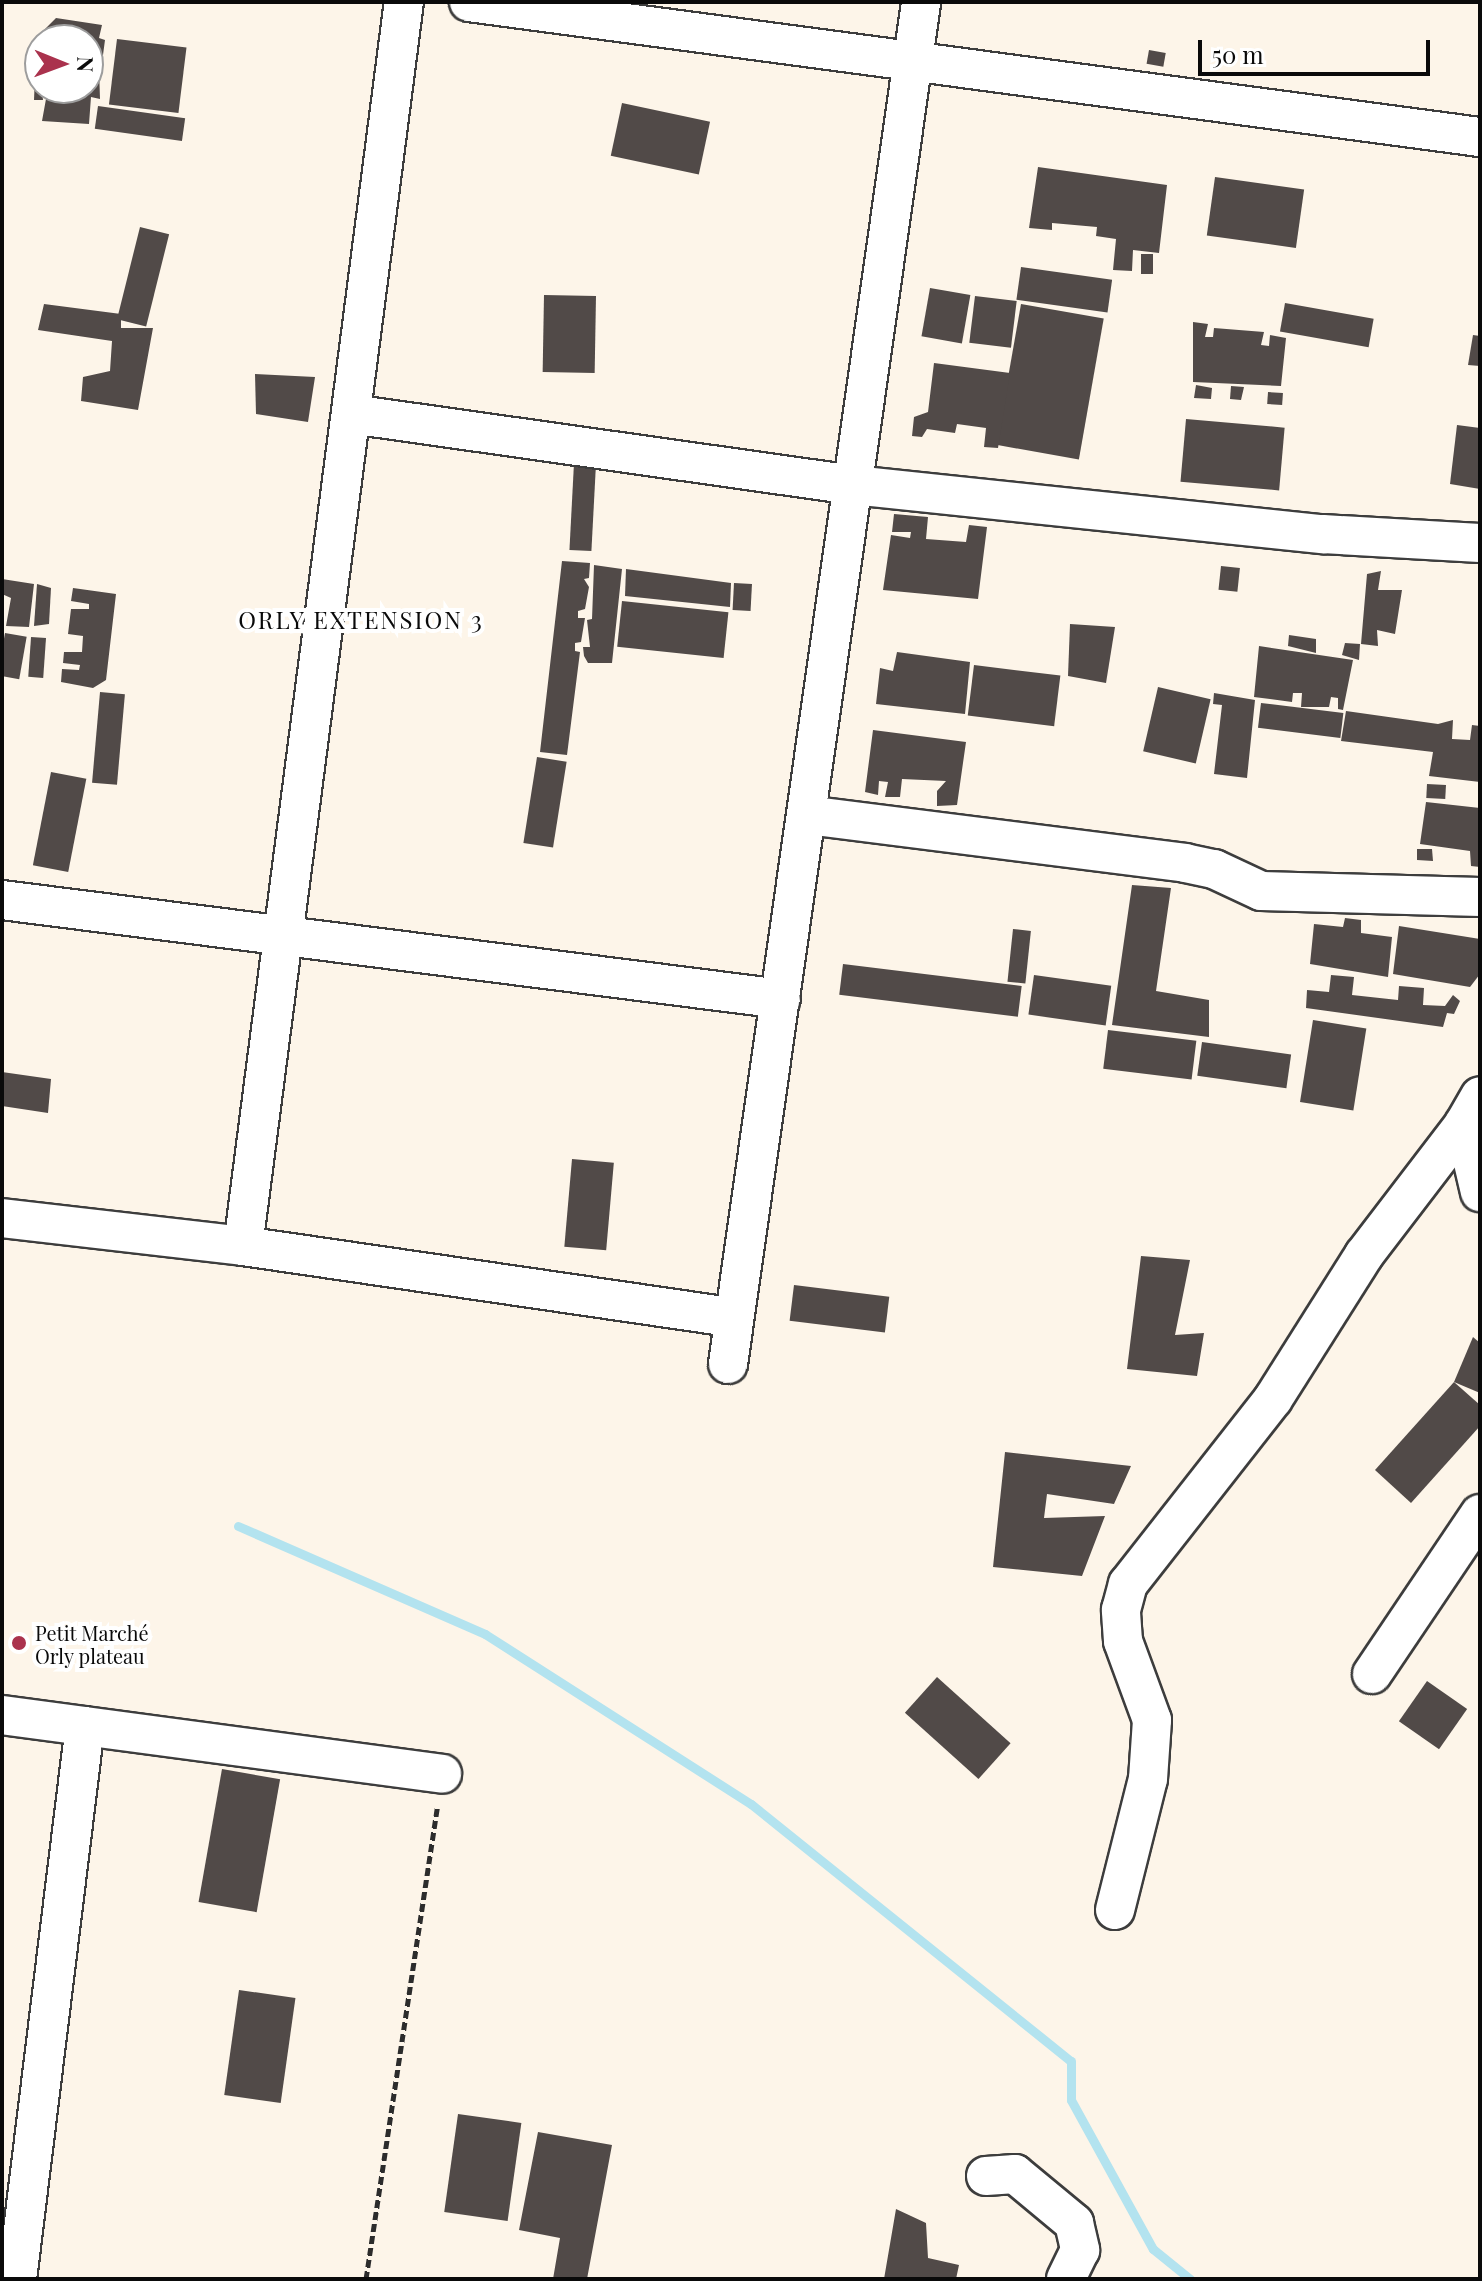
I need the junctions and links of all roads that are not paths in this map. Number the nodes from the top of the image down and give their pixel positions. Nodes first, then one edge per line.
1 (404, 2) edge
2 (469, 2) edge
3 (921, 2) edge
4 (914, 63) junction
5 (1480, 137) edge
6 (351, 414) junction
7 (853, 485) junction
8 (1480, 543) edge
9 (807, 815) junction
10 (1480, 897) edge
11 (2, 900) edge
12 (283, 936) junction
13 (781, 999) junction
14 (1472, 1110) edge
15 (1480, 1192) edge
16 (2, 1218) edge
17 (243, 1246) junction
18 (734, 1318) junction
19 (728, 1364) dead end
20 (1480, 1514) edge
21 (1372, 1674) dead end
22 (2, 1715) edge
23 (85, 1726) junction
24 (442, 1774) road end
25 (1115, 1910) dead end
26 (986, 2176) dead end
27 (17, 2279) edge
28 (1066, 2279) edge

1 - 6 street
2 - 4 street
3 - 4 street
4 - 5 street
4 - 7 street
6 - 7 street
6 - 12 street
7 - 8 street
7 - 9 street
9 - 10 street
9 - 13 street
11 - 12 street
12 - 13 street
12 - 17 street
13 - 18 street
14 - 15 street
14 - 25 street
16 - 17 street
17 - 18 street
18 - 19 street
20 - 21 street
22 - 23 street
23 - 24 street
23 - 27 street
26 - 28 street

